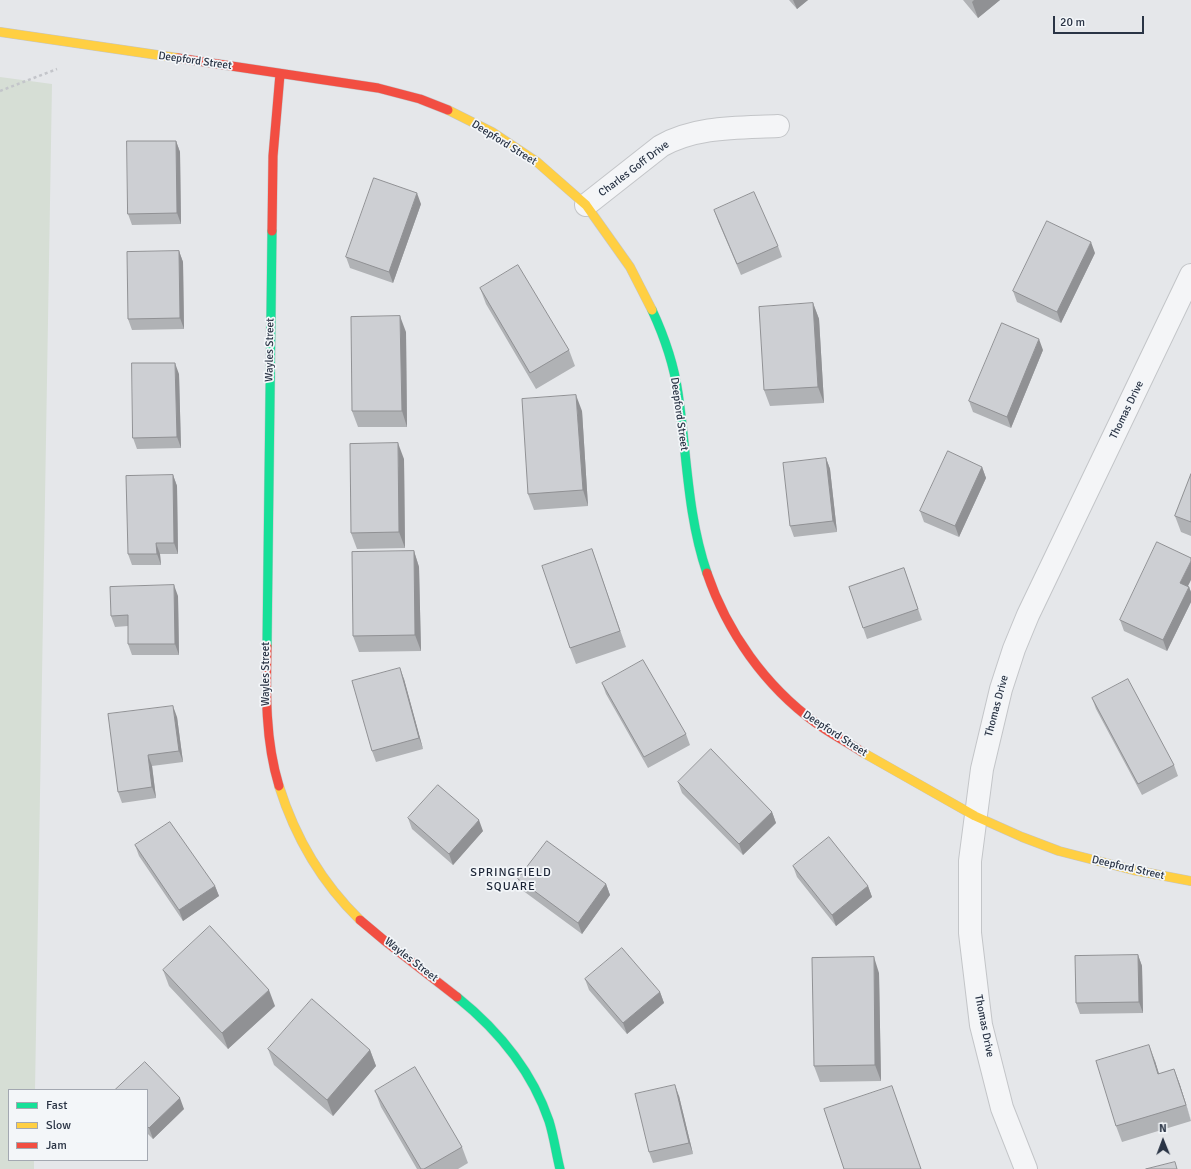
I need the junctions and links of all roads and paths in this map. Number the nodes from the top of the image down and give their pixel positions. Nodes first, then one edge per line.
1 (0, 32) edge
2 (280, 74) junction
3 (778, 126) dead end
4 (586, 205) junction
5 (1191, 275) edge
6 (975, 816) junction
7 (1191, 881) edge
8 (560, 1169) edge
9 (1026, 1169) edge

1 - 2 street, Deepford Street
2 - 4 street, Deepford Street
2 - 8 street, Wayles Street
3 - 4 street, Charles Goff Drive
4 - 6 street, Deepford Street
5 - 6 street, Thomas Drive
6 - 7 street, Deepford Street
6 - 9 street, Thomas Drive

